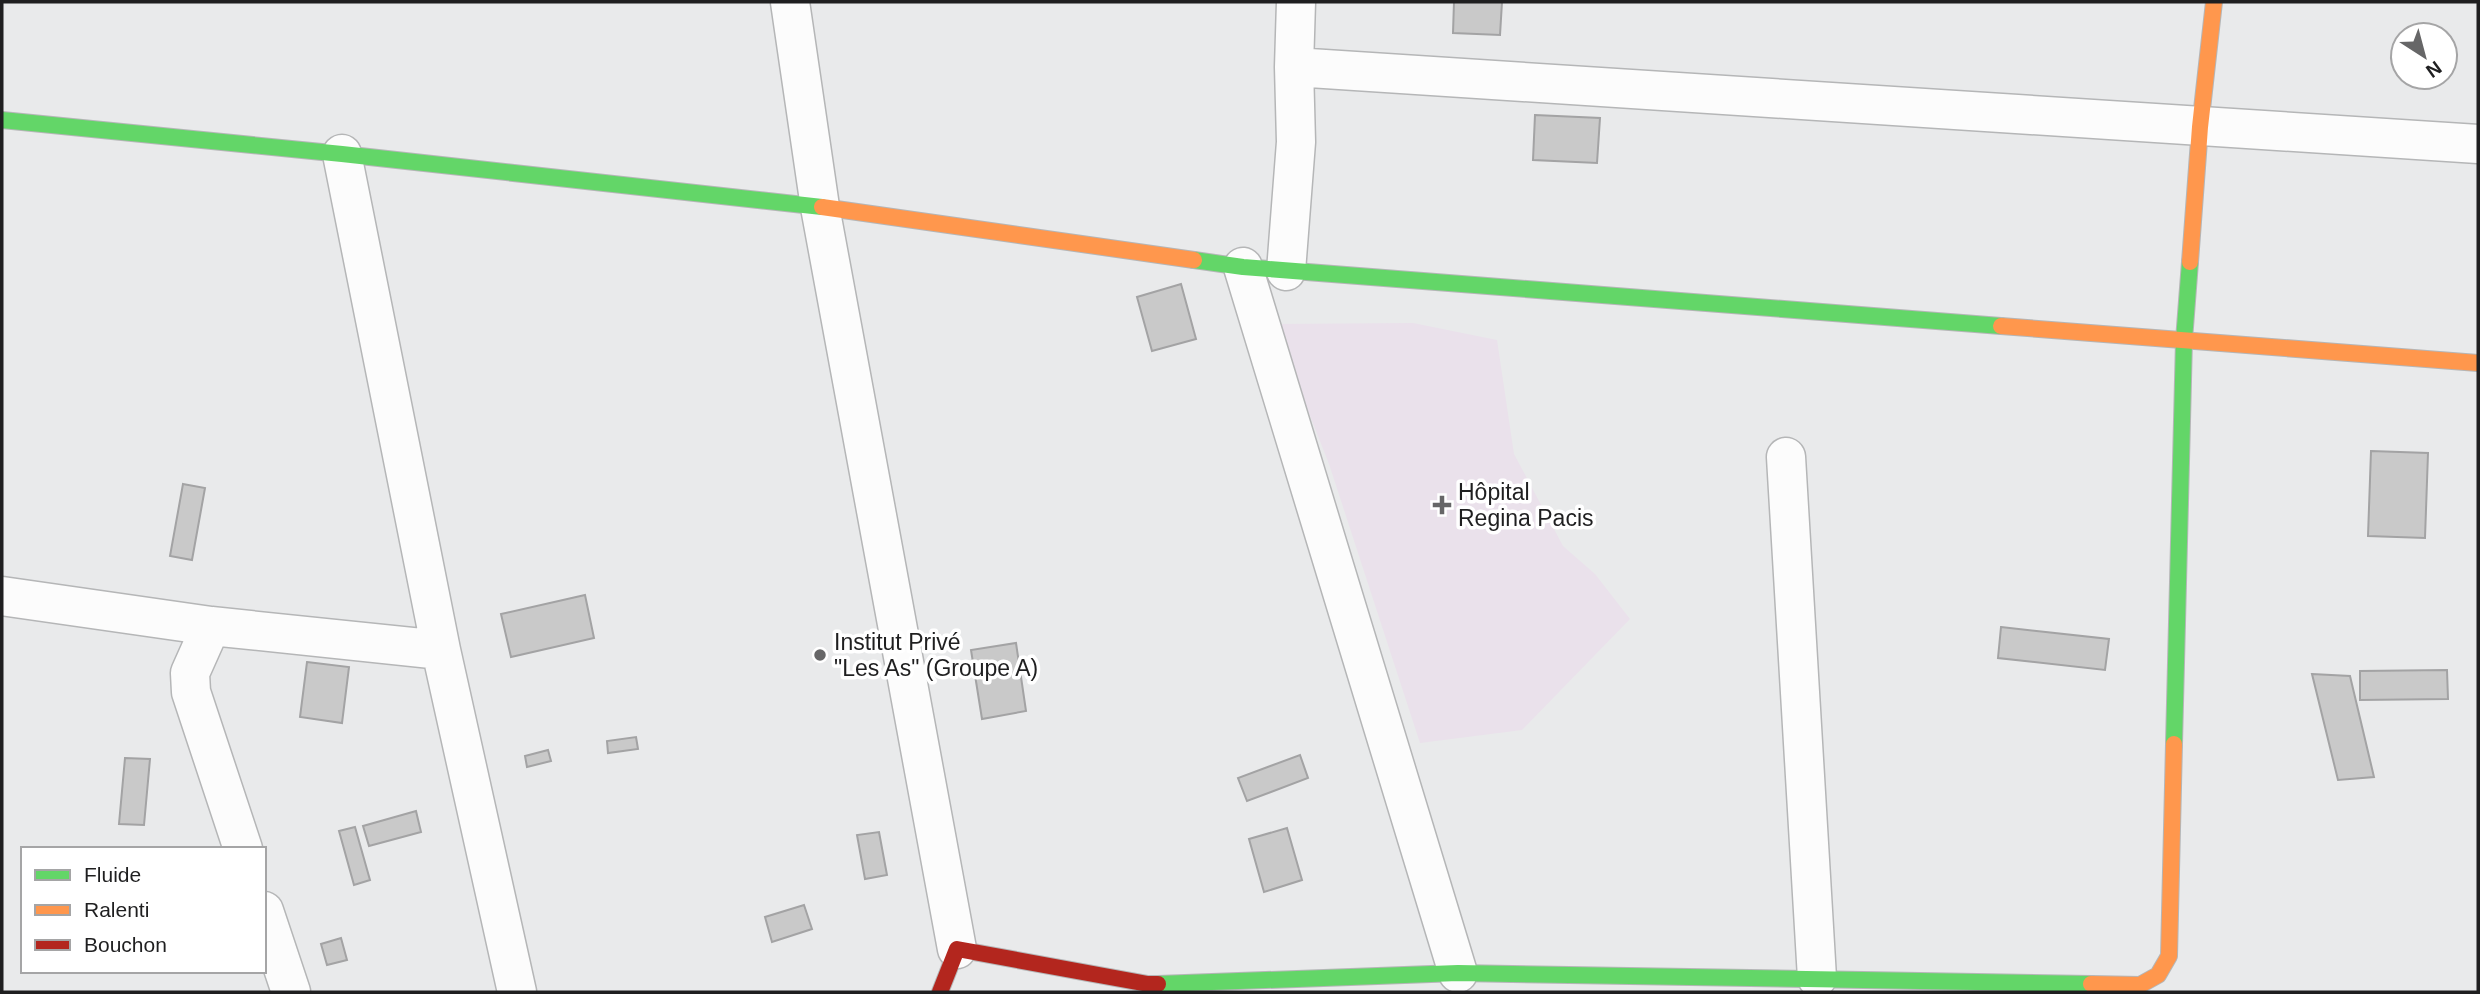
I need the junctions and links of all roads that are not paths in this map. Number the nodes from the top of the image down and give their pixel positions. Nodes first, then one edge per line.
1 (790, 2) edge
2 (1296, 2) edge
3 (2214, 2) edge
4 (1294, 67) junction
5 (2, 120) edge
6 (2200, 127) junction
7 (2478, 144) edge
8 (342, 154) junction
9 (820, 207) junction
10 (1243, 267) junction
11 (1286, 271) junction
12 (2184, 340) junction
13 (2478, 363) edge
14 (1786, 457) dead end
15 (2, 596) edge
16 (211, 626) junction
17 (441, 650) junction
18 (242, 847) edge
19 (266, 917) edge
20 (957, 950) junction
21 (1458, 973) junction
22 (1817, 978) junction
23 (1153, 988) edge
24 (291, 992) edge
25 (517, 992) edge
26 (940, 992) edge

1 - 9 street
2 - 4 street
3 - 6 street
4 - 6 street
4 - 11 street
5 - 8 street
6 - 7 street
6 - 12 street
8 - 9 street
8 - 17 street
9 - 10 street
9 - 20 street
10 - 11 street
10 - 21 street
11 - 12 street
12 - 13 street
12 - 22 street
14 - 22 street
15 - 16 street
16 - 17 street
16 - 18 street
17 - 25 street
19 - 24 street
20 - 23 street
20 - 26 street
21 - 22 street
21 - 23 street

